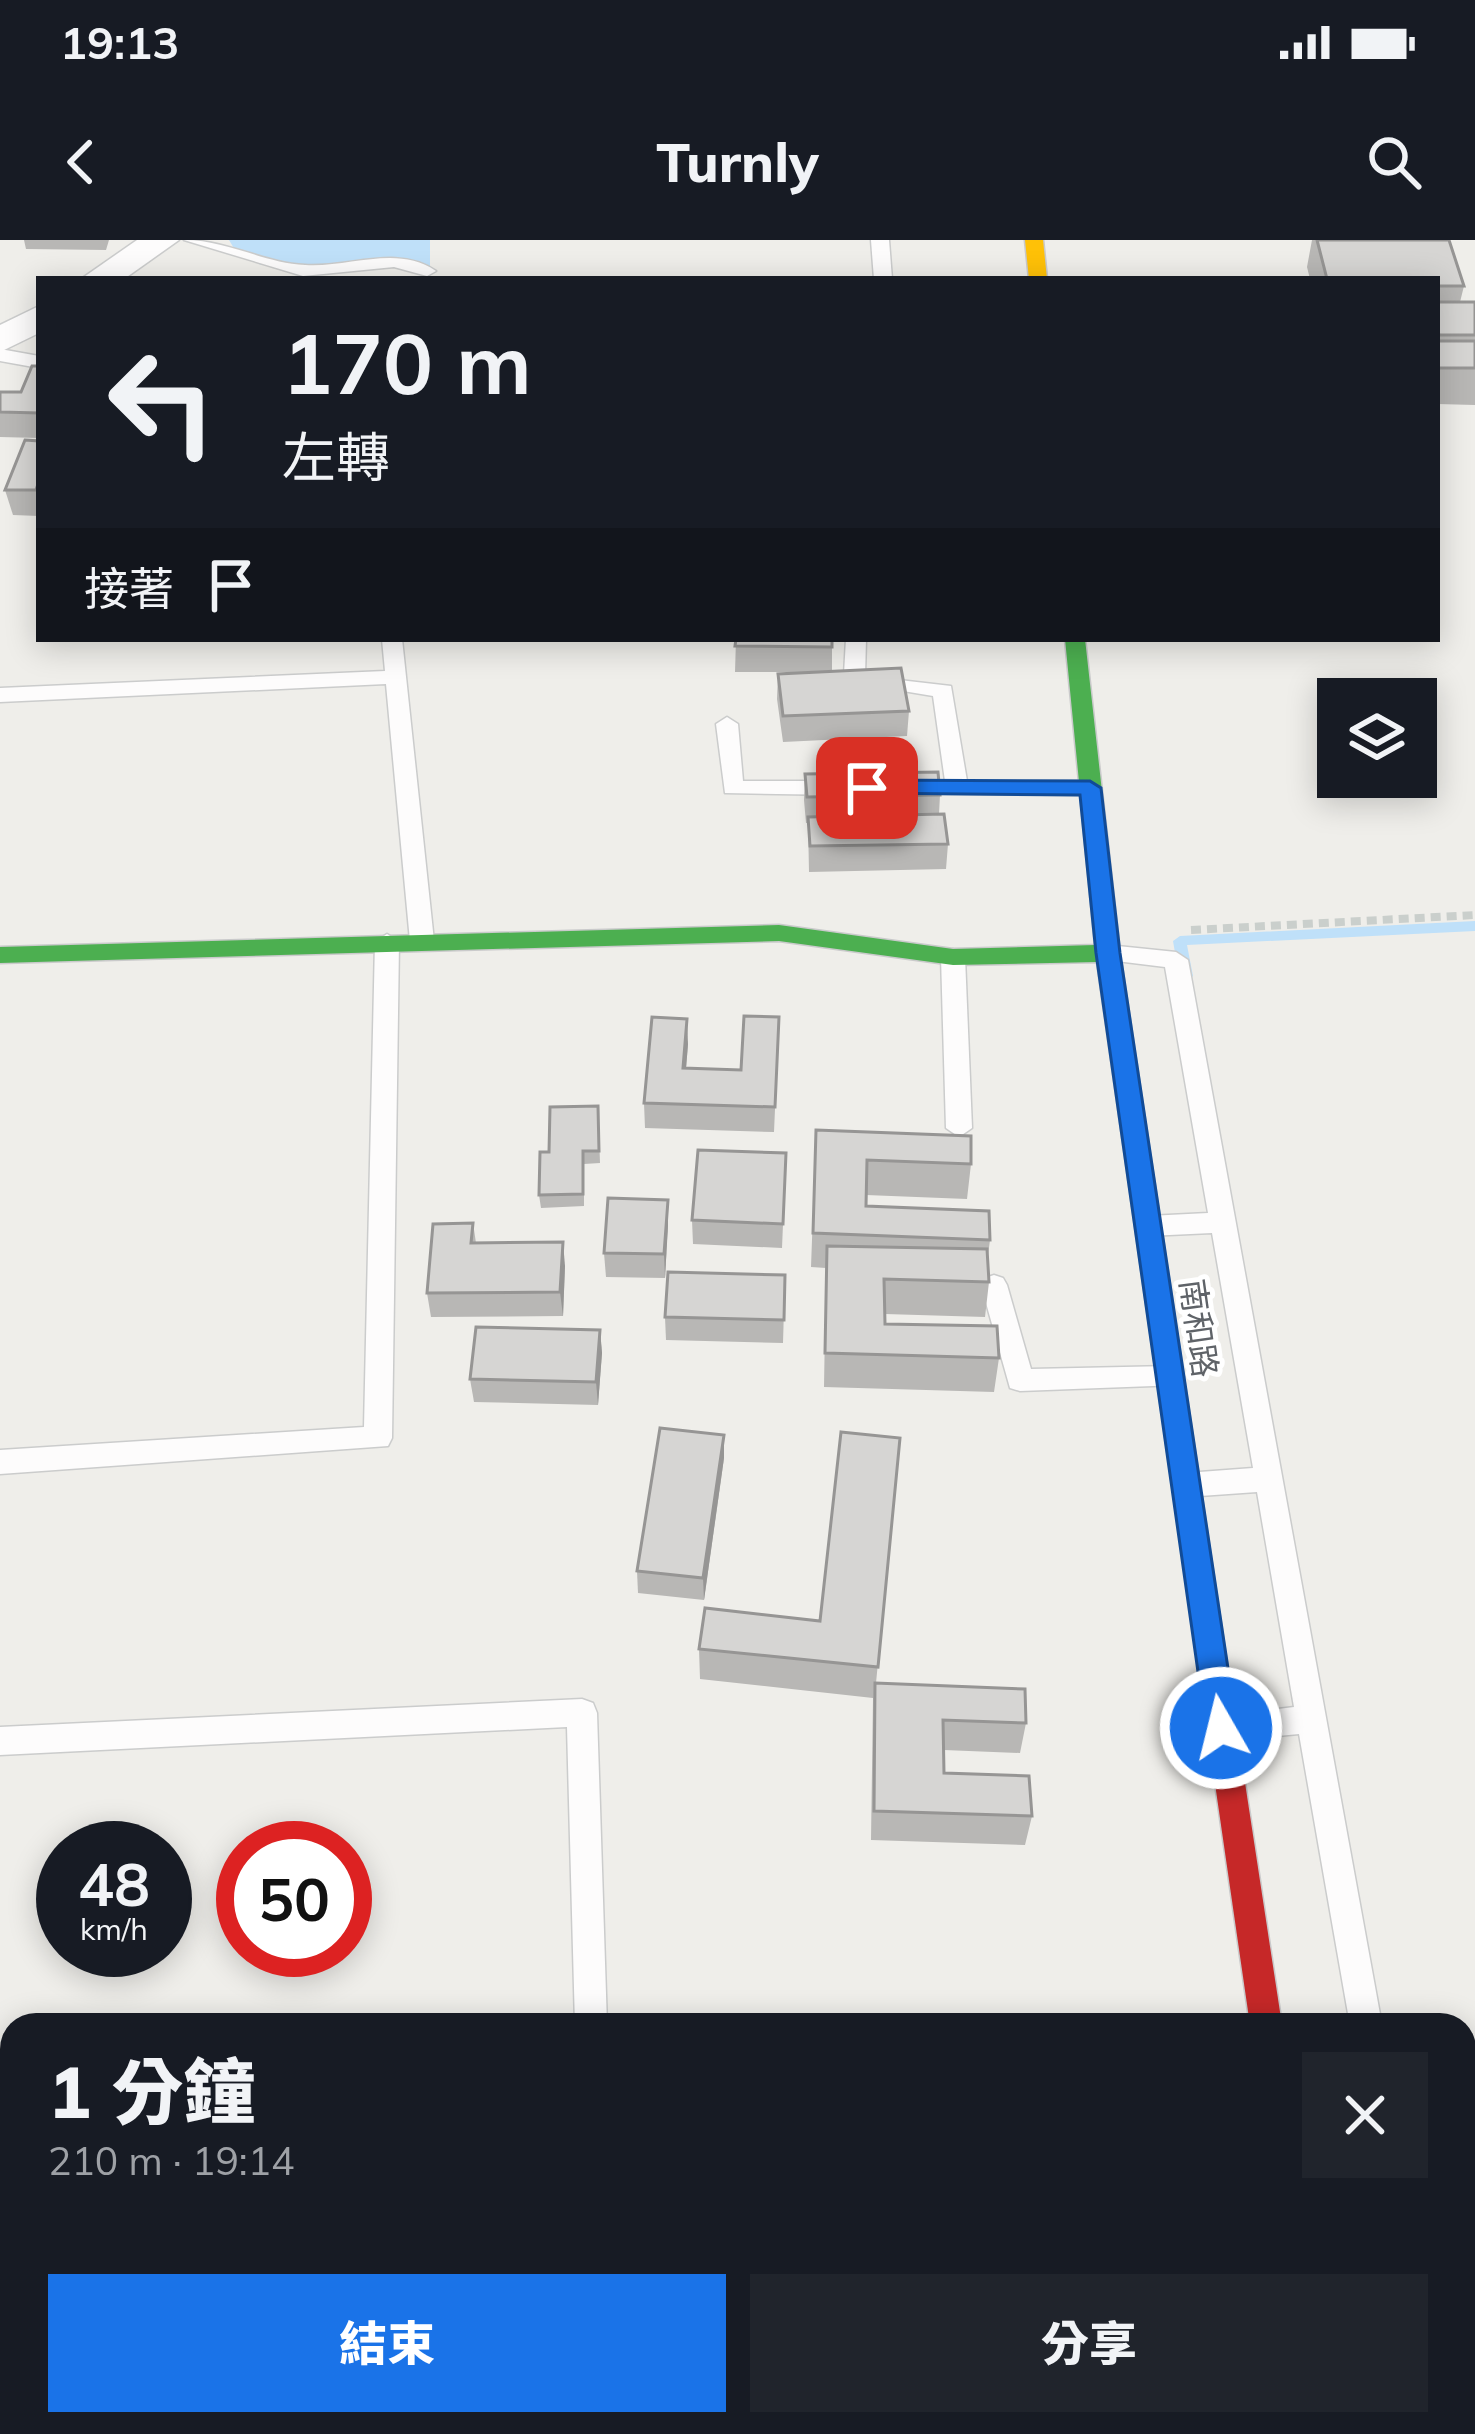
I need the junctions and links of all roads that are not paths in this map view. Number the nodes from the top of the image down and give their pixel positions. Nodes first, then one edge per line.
1 (161, 240) edge
2 (193, 240) edge
3 (880, 240) edge
4 (1034, 240) edge
5 (427, 271) dead end
6 (104, 276) edge
7 (884, 276) edge
8 (1038, 276) edge
9 (36, 318) edge
10 (0, 341) edge
11 (0, 355) edge
12 (36, 361) edge
13 (392, 642) edge
14 (856, 642) edge
15 (1075, 642) edge
16 (393, 676) junction
17 (854, 679) junction
18 (792, 689) edge
19 (0, 695) edge
20 (727, 724) dead end
21 (956, 788) junction
22 (1090, 788) junction
23 (422, 941) junction
24 (388, 942) junction
25 (1108, 953) junction
26 (0, 955) edge
27 (953, 957) junction
28 (959, 1128) dead end
29 (1223, 1222) junction
30 (1148, 1226) junction
31 (994, 1285) edge
32 (1170, 1377) junction
33 (0, 1462) edge
34 (1269, 1478) junction
35 (1186, 1485) junction
36 (1311, 1719) junction
37 (1221, 1728) junction
38 (0, 1741) edge
39 (591, 2013) edge
40 (1264, 2013) edge
41 (1364, 2013) edge

1 - 6 street
2 - 5 lane
3 - 7 lane
4 - 8 main road
9 - 10 street
11 - 12 lane
13 - 16 lane
14 - 17 lane
15 - 22 main road, 南和路
16 - 19 lane
16 - 23 lane
17 - 18 lane
17 - 21 lane
20 - 21 lane
21 - 22 lane
22 - 25 main road, 南和路
23 - 24 main road
23 - 27 main road
24 - 26 main road
24 - 33 lane
25 - 27 main road
25 - 29 lane
25 - 30 main road, 南和路
27 - 28 lane
29 - 30 lane
29 - 34 lane
30 - 32 main road, 南和路
31 - 32 lane
32 - 35 main road, 南和路
34 - 35 lane
34 - 36 lane
35 - 37 main road, 南和路
36 - 37 lane
36 - 41 lane
37 - 40 main road, 南和路
38 - 39 lane

